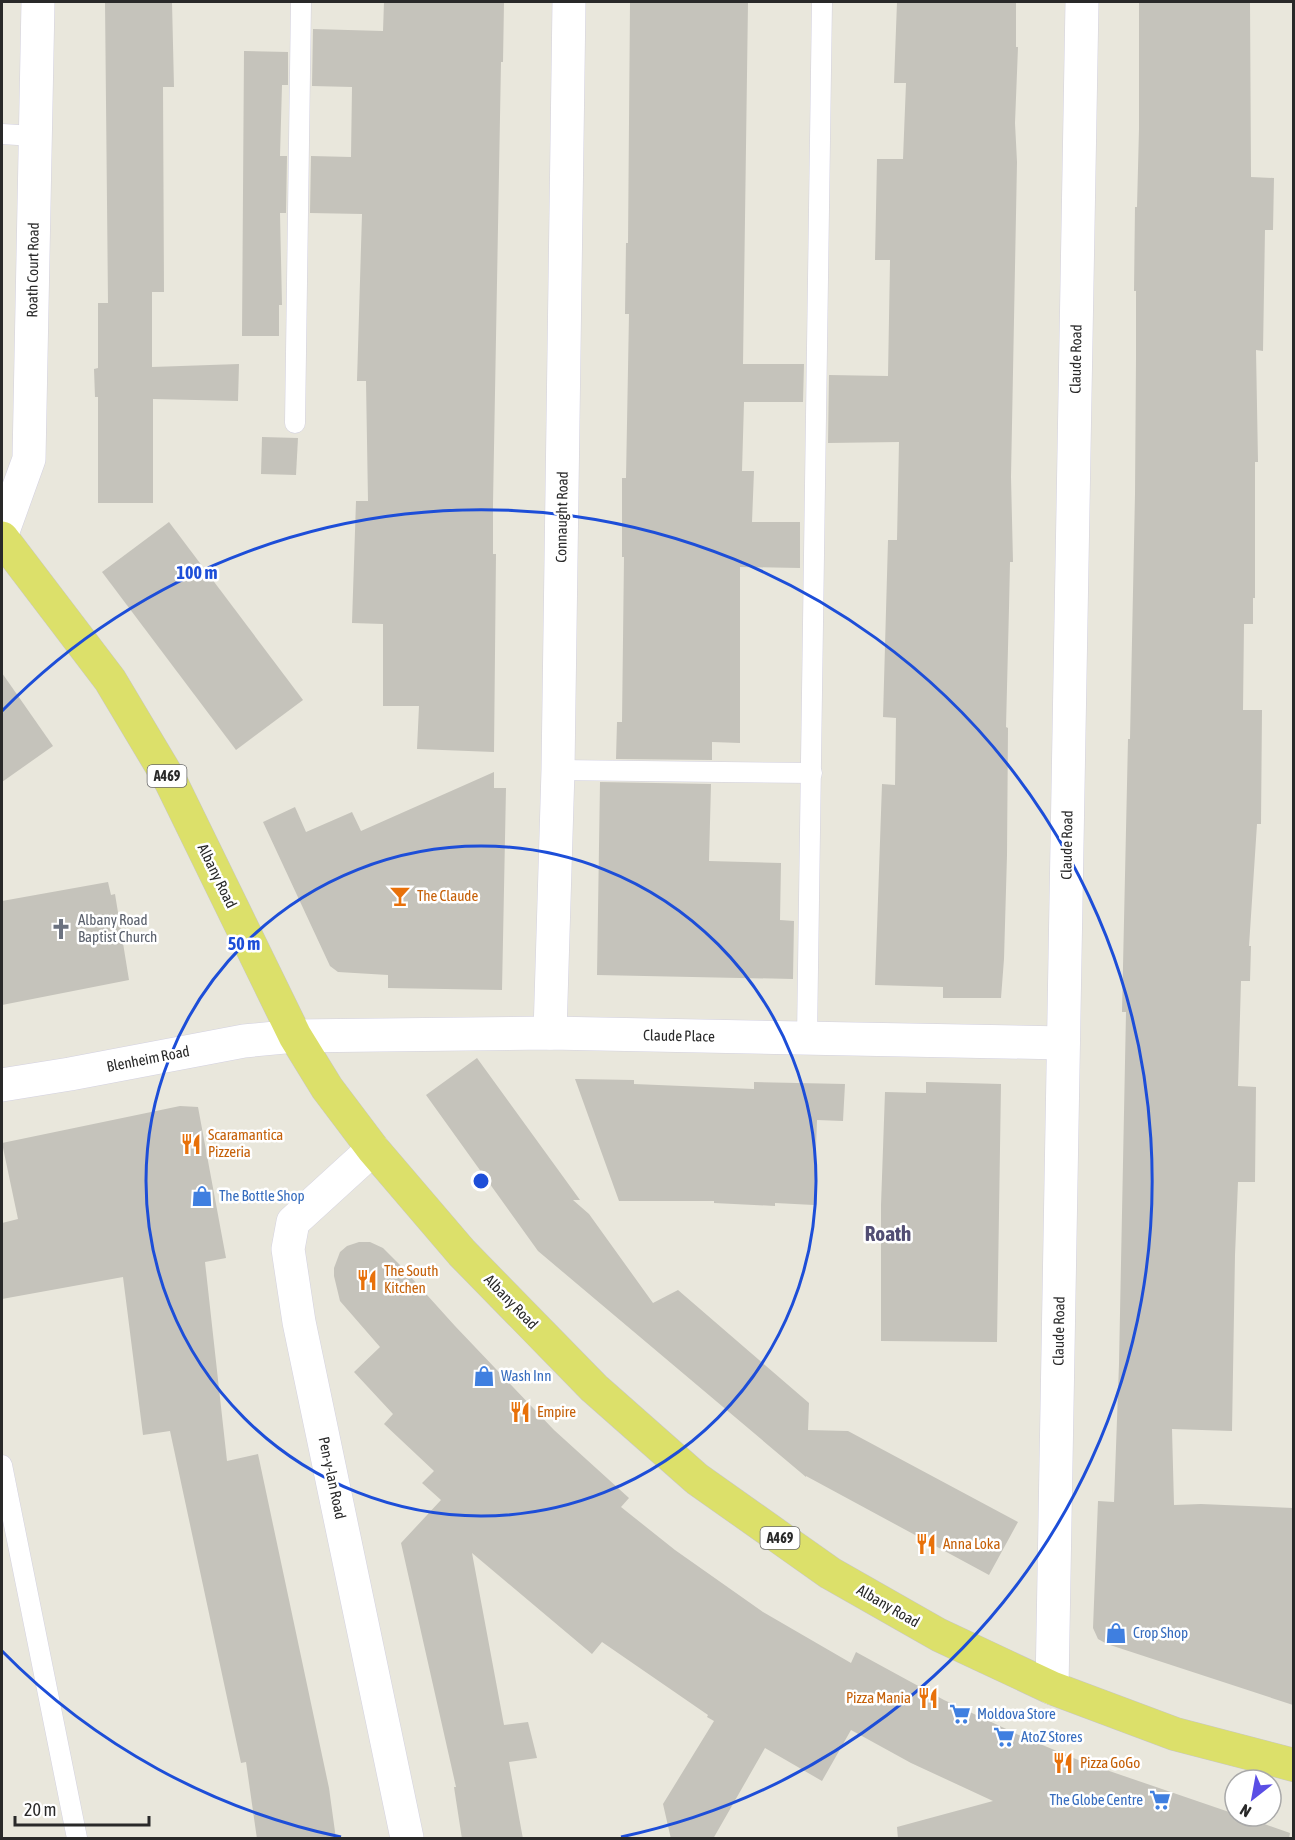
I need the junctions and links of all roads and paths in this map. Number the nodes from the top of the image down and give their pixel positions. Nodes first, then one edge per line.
1 (38, 2) edge
2 (301, 2) edge
3 (569, 2) edge
4 (822, 2) edge
5 (1082, 2) edge
6 (2, 134) edge
7 (34, 136) junction
8 (295, 423) dead end
9 (2, 536) edge
10 (558, 770) junction
11 (812, 772) junction
12 (550, 1033) junction
13 (295, 1036) junction
14 (807, 1038) junction
15 (1063, 1043) junction
16 (2, 1085) edge
17 (372, 1149) junction
18 (2, 1465) edge
19 (1052, 1688) junction
20 (1293, 1765) edge
21 (77, 1839) edge
22 (407, 1839) edge

1 - 7 street, Roath Court Road
2 - 8 lane
3 - 10 street, Connaught Road
4 - 11 lane
5 - 15 street, Claude Road
6 - 7 lane
7 - 9 street, Roath Court Road
9 - 13 main road, Albany Road / A469
10 - 11 lane
10 - 12 street, Connaught Road
11 - 14 lane
12 - 13 street, Claude Place
12 - 14 street, Claude Place
13 - 16 street, Blenheim Road
13 - 17 main road, Albany Road / A469
14 - 15 street, Claude Place
15 - 19 street, Claude Road
17 - 19 main road, Albany Road / A469
17 - 22 street, Pen-y-lan Road
18 - 21 lane
19 - 20 main road, Albany Road / A469

